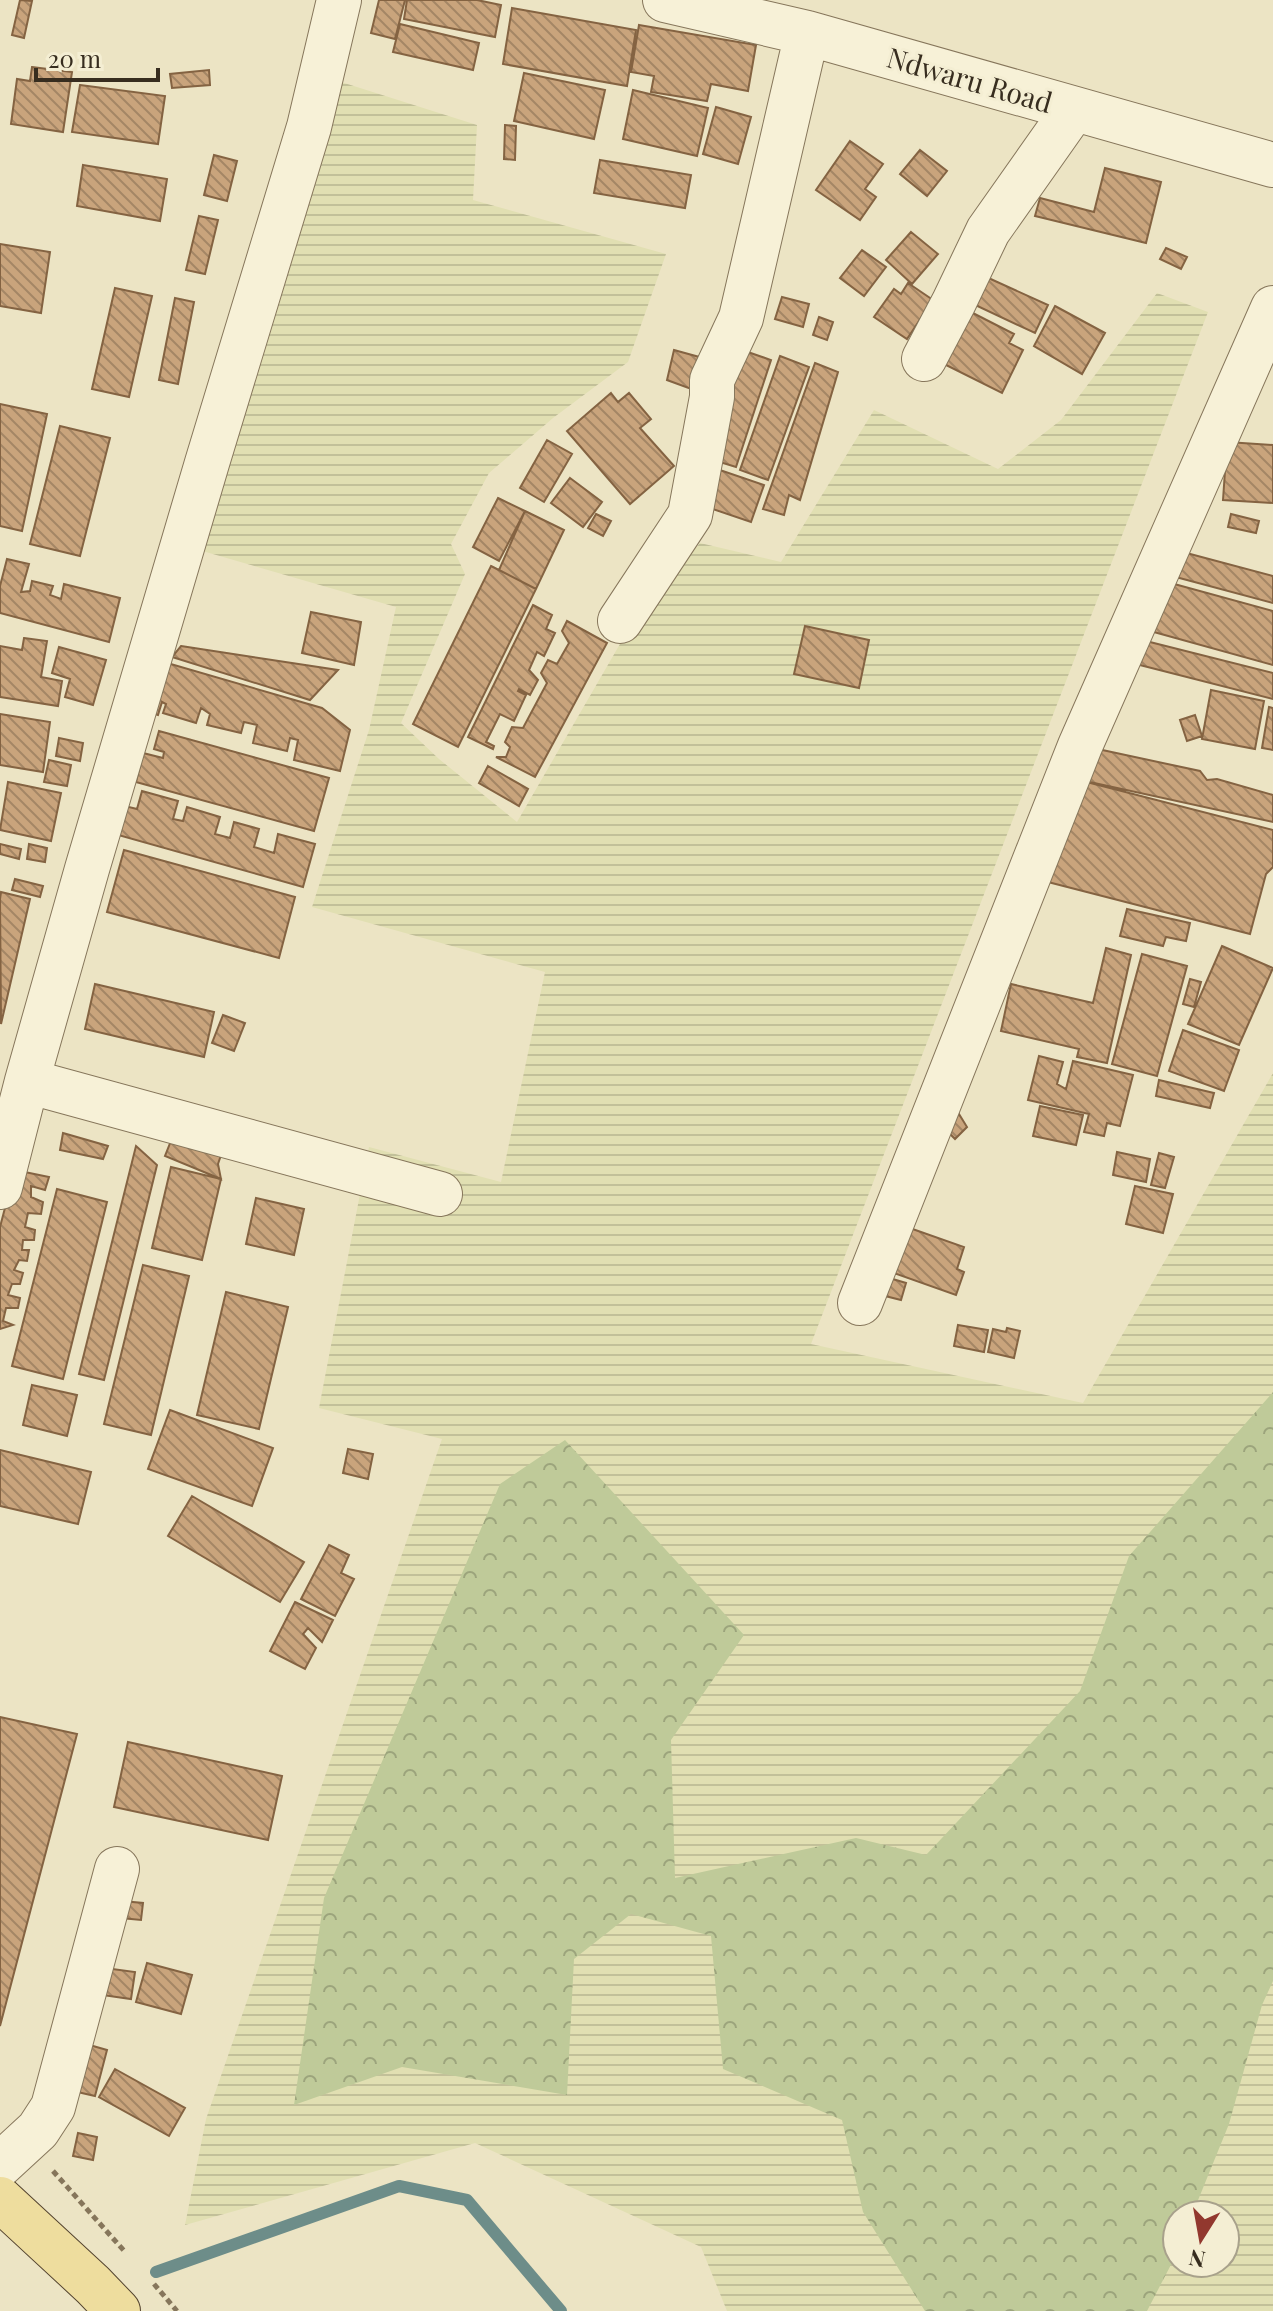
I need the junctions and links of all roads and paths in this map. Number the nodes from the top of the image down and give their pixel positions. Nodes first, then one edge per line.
1 (339, 0) edge
2 (684, 2) edge
3 (807, 33) junction
4 (1074, 109) junction
5 (1273, 165) edge
6 (1273, 308) edge
7 (924, 359) dead end
8 (620, 621) dead end
9 (27, 1081) junction
10 (0, 1187) edge
11 (440, 1194) dead end
12 (860, 1303) dead end
13 (117, 1869) dead end
14 (13, 2154) edge
15 (0, 2199) edge
16 (126, 2253) dead end
17 (146, 2276) dead end
18 (118, 2311) edge
19 (177, 2311) edge

1 - 9 street
2 - 3 street, Ndwaru Road
3 - 4 street, Ndwaru Road
3 - 8 street
4 - 5 street, Ndwaru Road
4 - 7 street
6 - 12 street
9 - 10 street
9 - 11 street
13 - 14 street
14 - 16 path
15 - 18 main road
17 - 19 path

